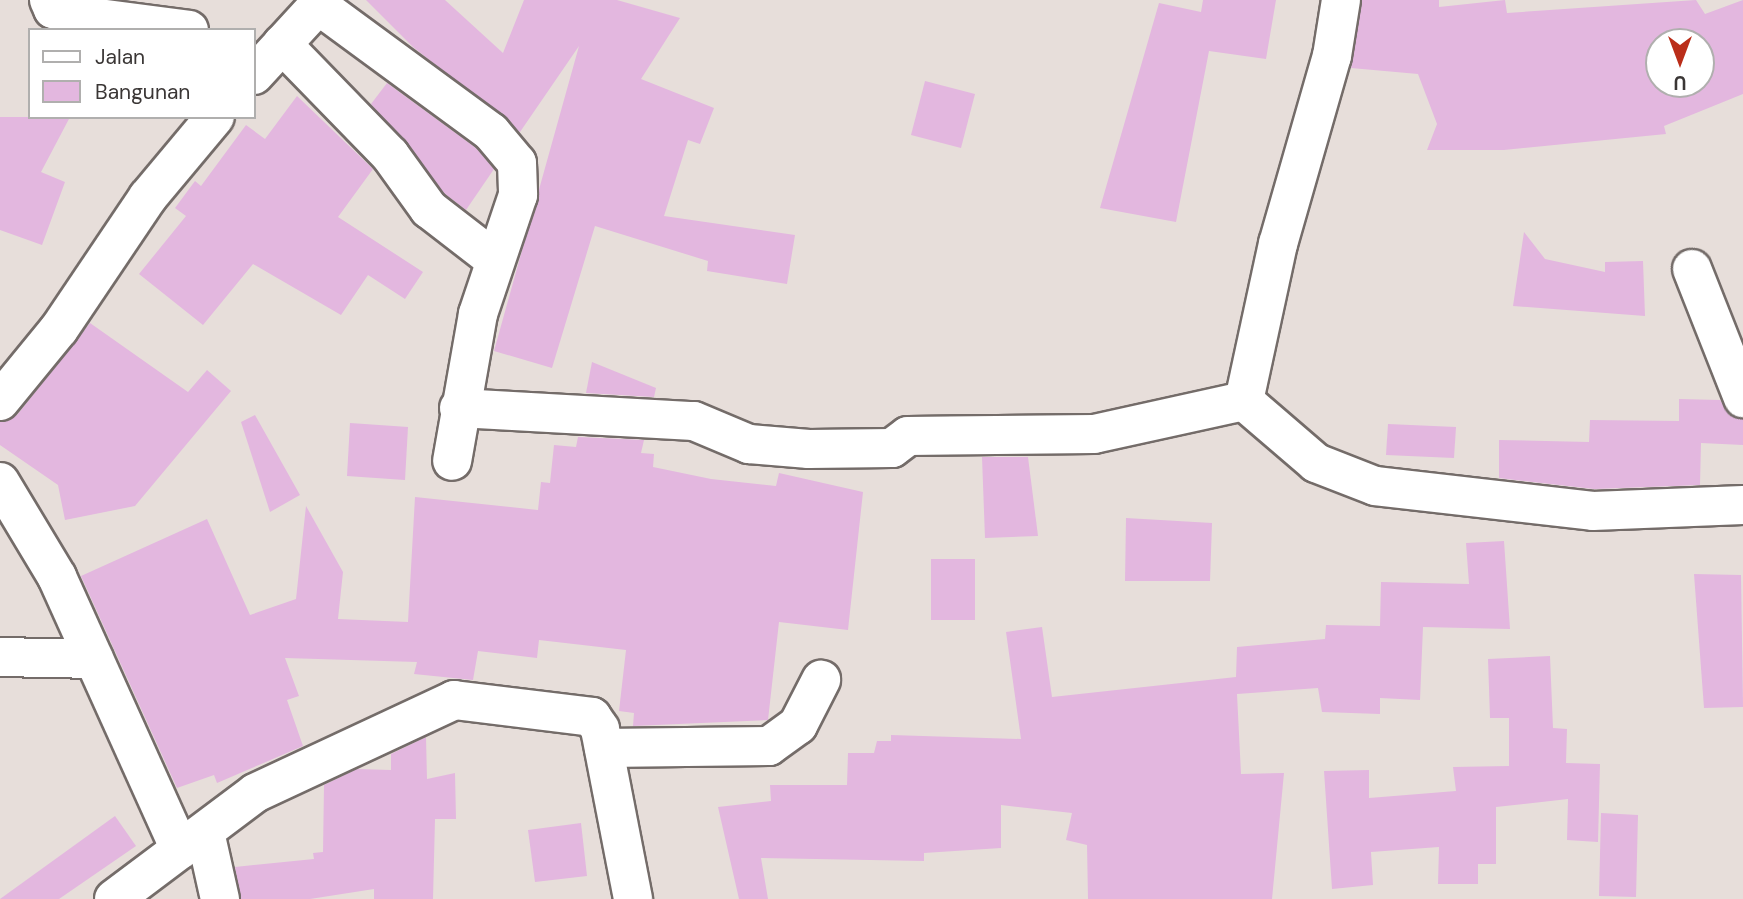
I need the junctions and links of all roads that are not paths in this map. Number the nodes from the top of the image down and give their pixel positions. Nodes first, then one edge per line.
1 (49, 0) edge
2 (1340, 0) edge
3 (321, 3) edge
4 (175, 28) edge
5 (265, 56) edge
6 (213, 119) edge
7 (495, 260) junction
8 (1692, 269) dead end
9 (1743, 398) edge
10 (0, 401) edge
11 (1244, 401) junction
12 (459, 408) junction
13 (452, 461) dead end
14 (0, 482) edge
15 (1743, 505) edge
16 (0, 657) edge
17 (94, 659) junction
18 (821, 680) dead end
19 (604, 748) junction
20 (193, 840) junction
21 (114, 899) edge
22 (220, 899) edge
23 (634, 899) edge

1 - 4 street
2 - 11 street
3 - 5 street
3 - 7 street
5 - 7 street
6 - 10 street
7 - 12 street
8 - 9 street
11 - 12 street
11 - 15 street
12 - 13 street
14 - 17 street
16 - 17 street
17 - 20 street
18 - 19 street
19 - 20 street
19 - 23 street
20 - 21 street
20 - 22 street

